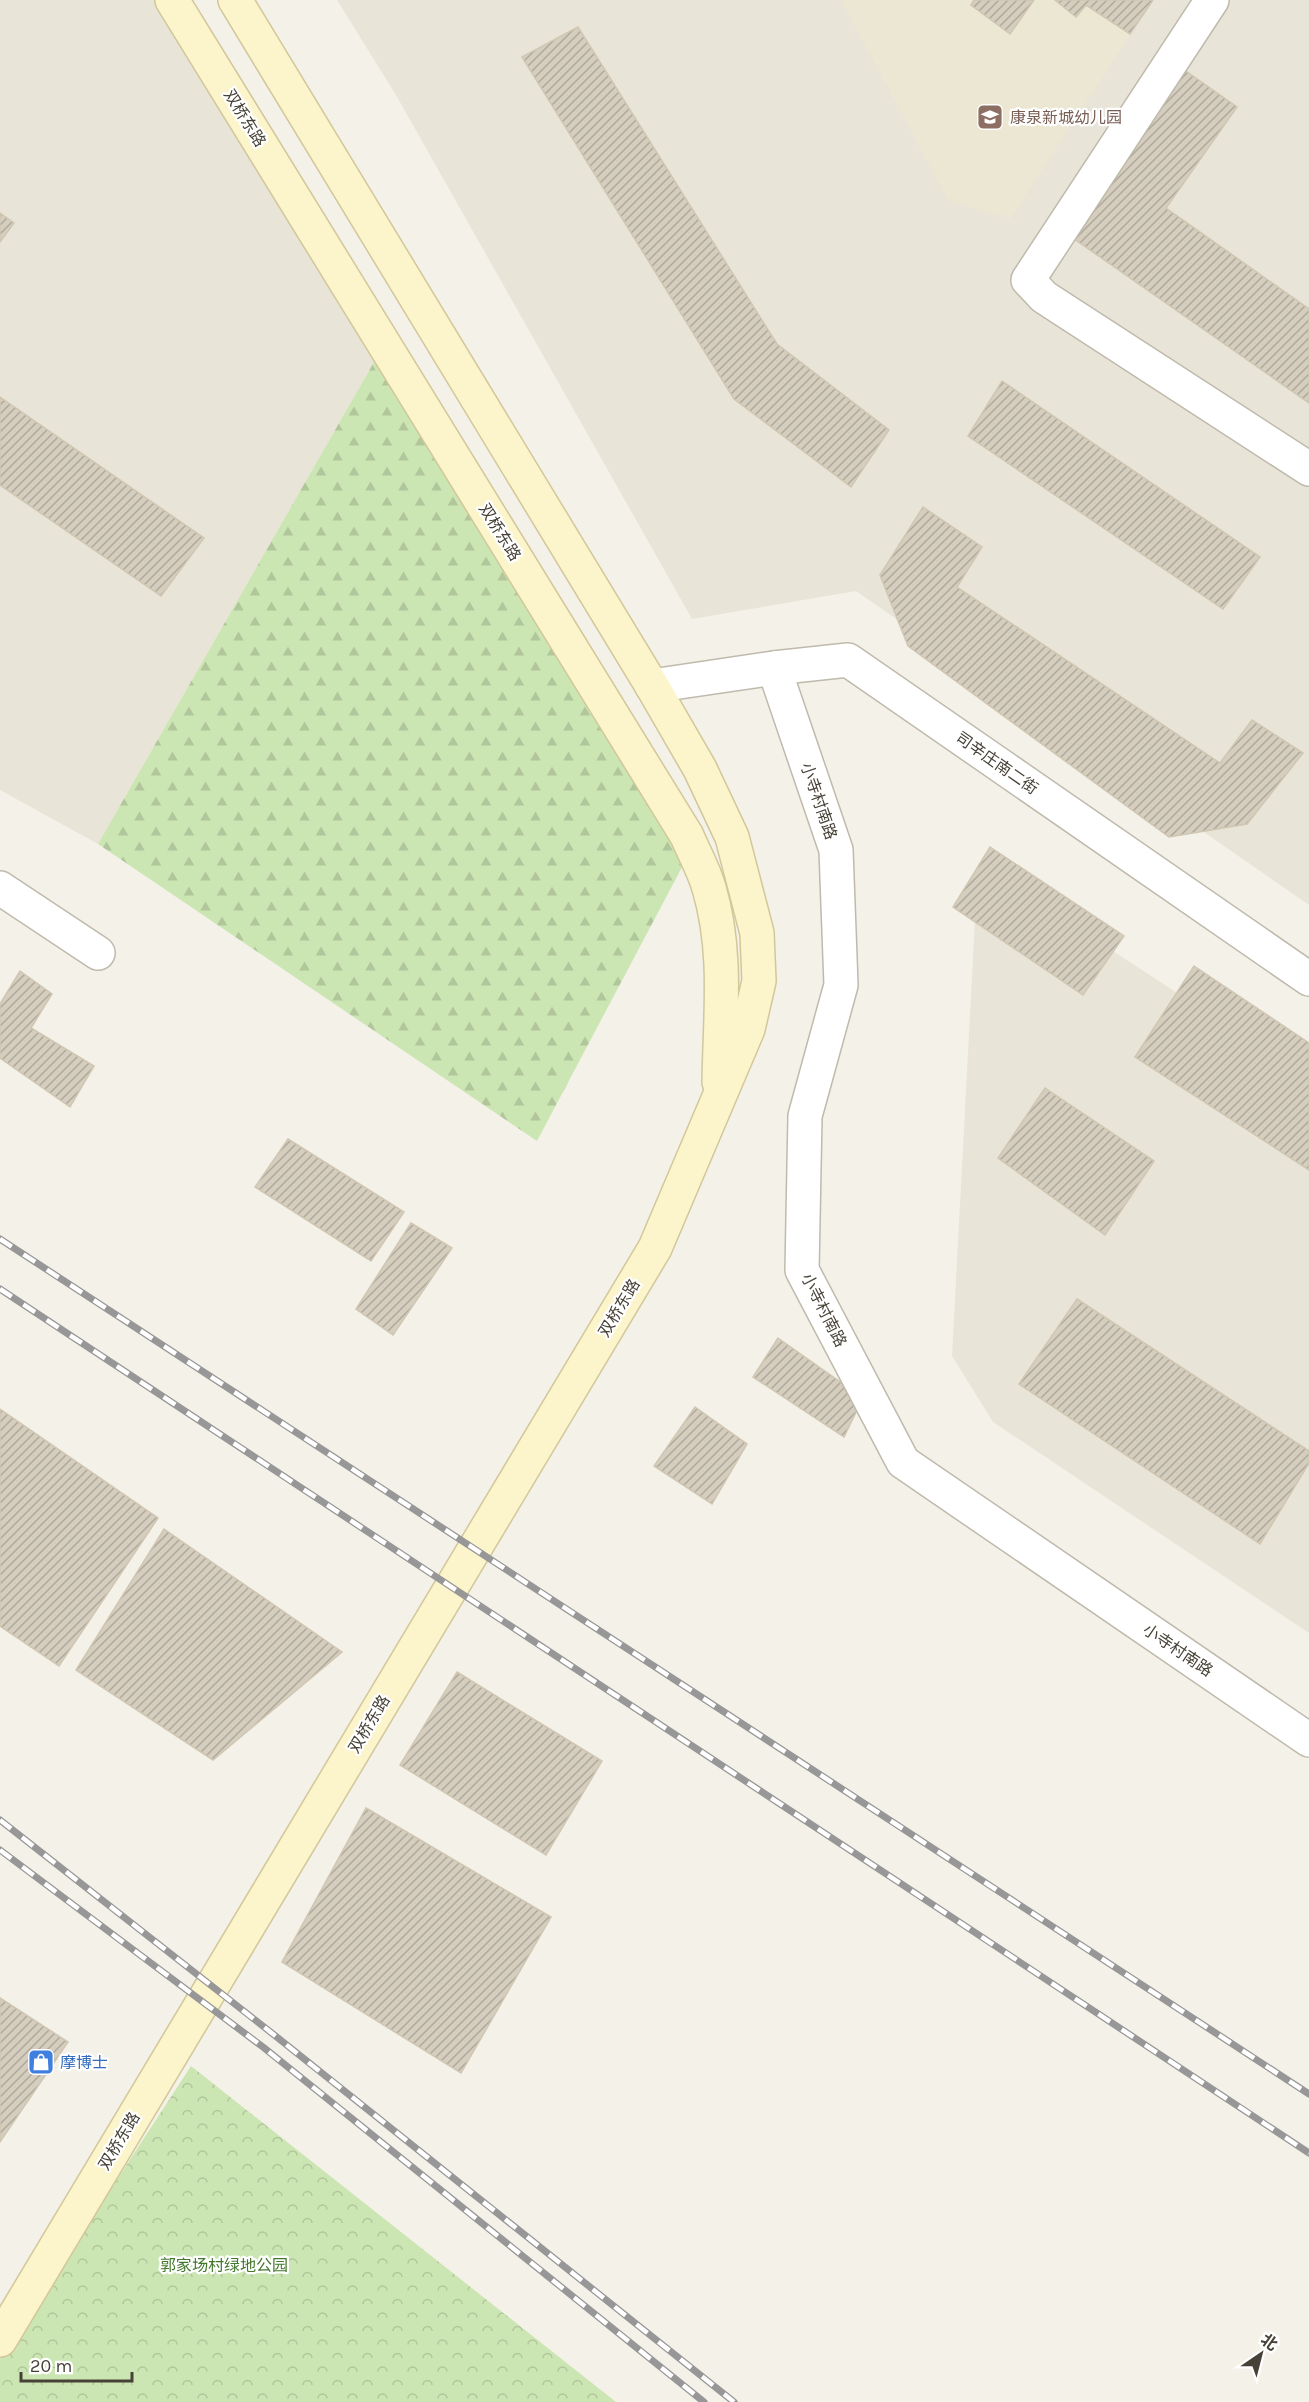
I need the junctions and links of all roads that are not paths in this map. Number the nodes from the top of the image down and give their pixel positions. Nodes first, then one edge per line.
1 (172, 0) edge
2 (235, 0) edge
3 (1212, 0) edge
4 (1309, 469) edge
5 (774, 668) junction
6 (652, 686) junction
7 (0, 888) edge
8 (98, 952) dead end
9 (1309, 979) edge
10 (719, 1099) junction
11 (1309, 1740) edge
12 (0, 2340) edge

1 - 10 street, 双桥东路
2 - 6 street, 双桥东路
3 - 4 street
5 - 6 street, 司辛庄南二街
5 - 9 street, 司辛庄南二街
5 - 11 street, 小寺村南路
6 - 10 street, 双桥东路
7 - 8 street
10 - 12 street, 双桥东路

